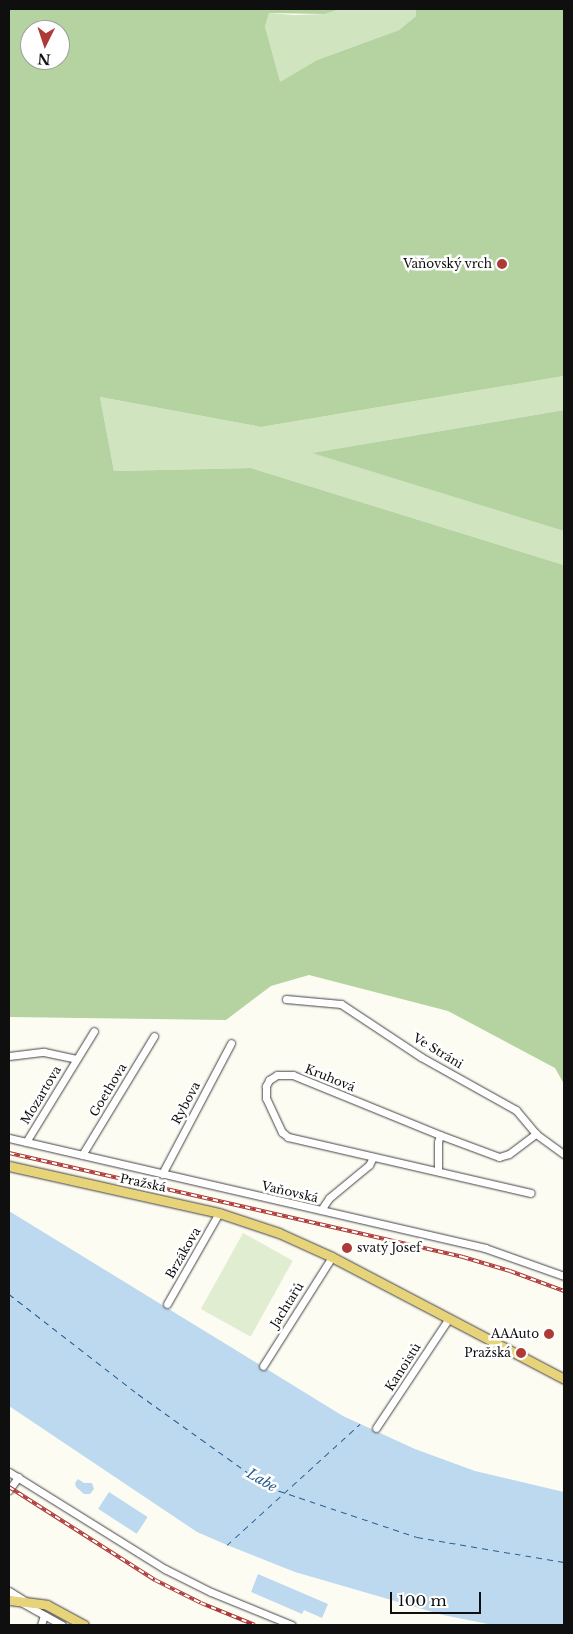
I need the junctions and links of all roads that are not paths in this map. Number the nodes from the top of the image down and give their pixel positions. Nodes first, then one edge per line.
1 (286, 999) dead end
2 (94, 1031) dead end
3 (154, 1036) dead end
4 (231, 1043) dead end
5 (9, 1056) edge
6 (76, 1059) junction
7 (440, 1134) junction
8 (536, 1134) junction
9 (9, 1138) edge
10 (26, 1142) junction
11 (564, 1154) edge
12 (82, 1155) junction
13 (373, 1157) junction
14 (9, 1166) edge
15 (438, 1171) junction
16 (162, 1174) junction
17 (531, 1193) dead end
18 (322, 1210) junction
19 (219, 1213) junction
20 (332, 1257) junction
21 (564, 1276) edge
22 (167, 1304) dead end
23 (448, 1318) junction
24 (263, 1366) dead end
25 (564, 1379) edge
26 (376, 1428) dead end
27 (9, 1472) edge
28 (18, 1477) junction
29 (9, 1490) edge
30 (9, 1591) edge
31 (17, 1600) edge
32 (44, 1615) junction
33 (41, 1625) edge
34 (62, 1625) edge
35 (84, 1625) edge
36 (292, 1625) edge

1 - 8 street, Ve Stráni
2 - 6 street, Mozartova
3 - 12 street, Goethova
4 - 16 street, Rybova
5 - 6 street, Mozartova
6 - 10 street, Mozartova
7 - 8 street, Kruhová
7 - 13 street, Kruhová
7 - 15 street
8 - 11 street, Ve Stráni
9 - 10 street, Vaňovská
10 - 12 street, Vaňovská
12 - 16 street, Vaňovská
13 - 15 street, Kruhová
13 - 18 street
14 - 19 main road, Pražská
15 - 17 street, Kruhová
16 - 18 street, Vaňovská
18 - 21 street, Vaňovská
19 - 20 main road, Pražská
19 - 22 street, Brzákova
20 - 23 main road, Pražská
20 - 24 street, Jachtařů
23 - 25 main road, Pražská
23 - 26 street, Kanoistů
27 - 28 street
28 - 29 street
28 - 36 street
30 - 31 street
31 - 32 street
31 - 35 main road
32 - 33 street
32 - 34 street

